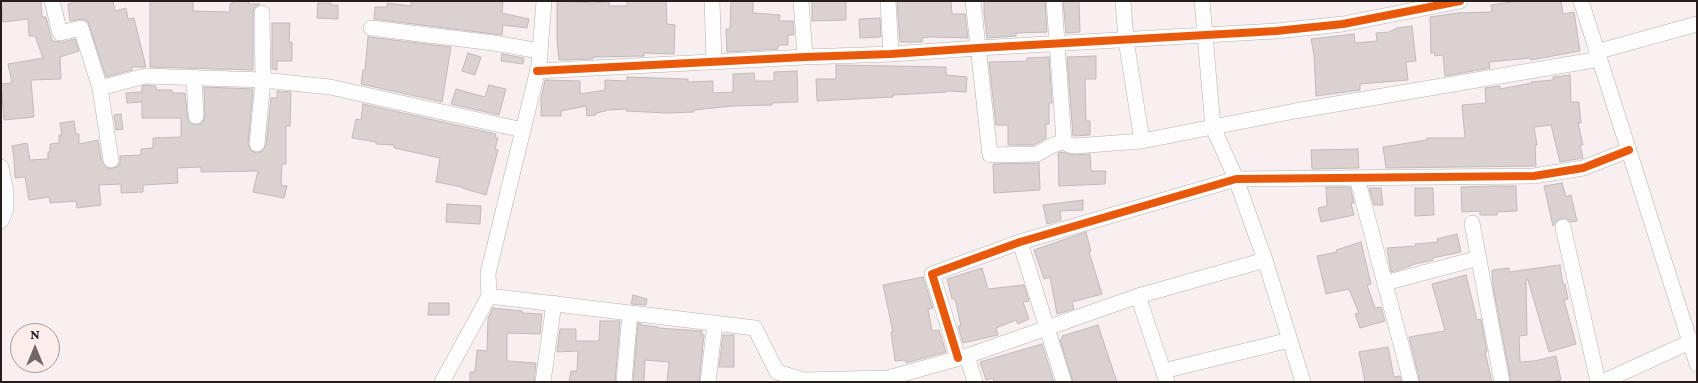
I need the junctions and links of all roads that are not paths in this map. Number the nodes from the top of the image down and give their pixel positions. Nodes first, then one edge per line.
1 (52, 1) edge
2 (544, 1) edge
3 (712, 1) edge
4 (801, 1) edge
5 (888, 1) edge
6 (973, 1) edge
7 (1054, 1) edge
8 (1123, 1) edge
9 (1202, 1) edge
10 (1460, 1) edge
11 (1575, 1) edge
12 (1580, 1) edge
13 (262, 13) dead end
14 (1697, 24) edge
15 (371, 28) dead end
16 (1205, 36) junction
17 (1126, 40) junction
18 (1058, 44) junction
19 (978, 48) junction
20 (540, 51) junction
21 (891, 54) junction
22 (1595, 56) junction
23 (805, 57) junction
24 (714, 62) junction
25 (537, 72) junction
26 (194, 77) junction
27 (263, 80) junction
28 (100, 88) junction
29 (196, 116) dead end
30 (1213, 127) junction
31 (523, 130) junction
32 (1064, 141) junction
33 (1142, 141) junction
34 (257, 144) dead end
35 (1629, 150) junction
36 (111, 160) dead end
37 (1, 167) edge
38 (1357, 178) junction
39 (1236, 179) junction
40 (1, 221) edge
41 (1472, 223) dead end
42 (1563, 227) dead end
43 (1020, 242) junction
44 (1479, 258) junction
45 (1265, 260) junction
46 (1385, 283) junction
47 (489, 296) junction
48 (1138, 296) junction
49 (554, 303) junction
50 (630, 313) junction
51 (715, 323) junction
52 (1047, 328) junction
53 (1290, 340) junction
54 (1693, 342) edge
55 (963, 357) junction
56 (1697, 364) edge
57 (1165, 376) edge
58 (888, 380) edge
59 (442, 382) edge
60 (543, 382) edge
61 (624, 382) edge
62 (708, 382) edge
63 (975, 382) edge
64 (1064, 382) edge
65 (1303, 382) edge
66 (1410, 382) edge
67 (1502, 382) edge
68 (1598, 382) edge
69 (1602, 382) edge

1 - 28 street
2 - 20 street
3 - 24 street
4 - 23 street
5 - 21 street
6 - 19 street
7 - 18 street
8 - 17 street
9 - 16 street
10 - 16 street
11 - 22 street
12 - 22 street
13 - 27 street
14 - 22 street
15 - 20 street
16 - 17 street
16 - 30 street
17 - 18 street
17 - 33 street
18 - 19 street
18 - 32 street
19 - 21 street
19 - 32 street
20 - 25 street
21 - 23 street
22 - 30 street
22 - 35 street
23 - 24 street
24 - 25 street
25 - 31 street
26 - 27 street
26 - 28 street
26 - 29 street
27 - 31 street
27 - 34 street
28 - 36 street
30 - 33 street
30 - 39 street
31 - 47 street
32 - 33 street
35 - 38 street
35 - 54 street
37 - 40 street
38 - 39 street
38 - 46 street
39 - 43 street
39 - 45 street
41 - 44 street
42 - 68 street
43 - 52 street
43 - 55 street
44 - 46 street
44 - 67 street
45 - 48 street
45 - 53 street
46 - 66 street
47 - 49 street
47 - 59 street
48 - 52 street
48 - 57 street
49 - 50 street
49 - 60 street
50 - 51 street
50 - 61 street
51 - 58 street
51 - 62 street
52 - 55 street
52 - 64 street
53 - 57 street
53 - 65 street
54 - 56 street
54 - 69 street
55 - 58 street
55 - 63 street

